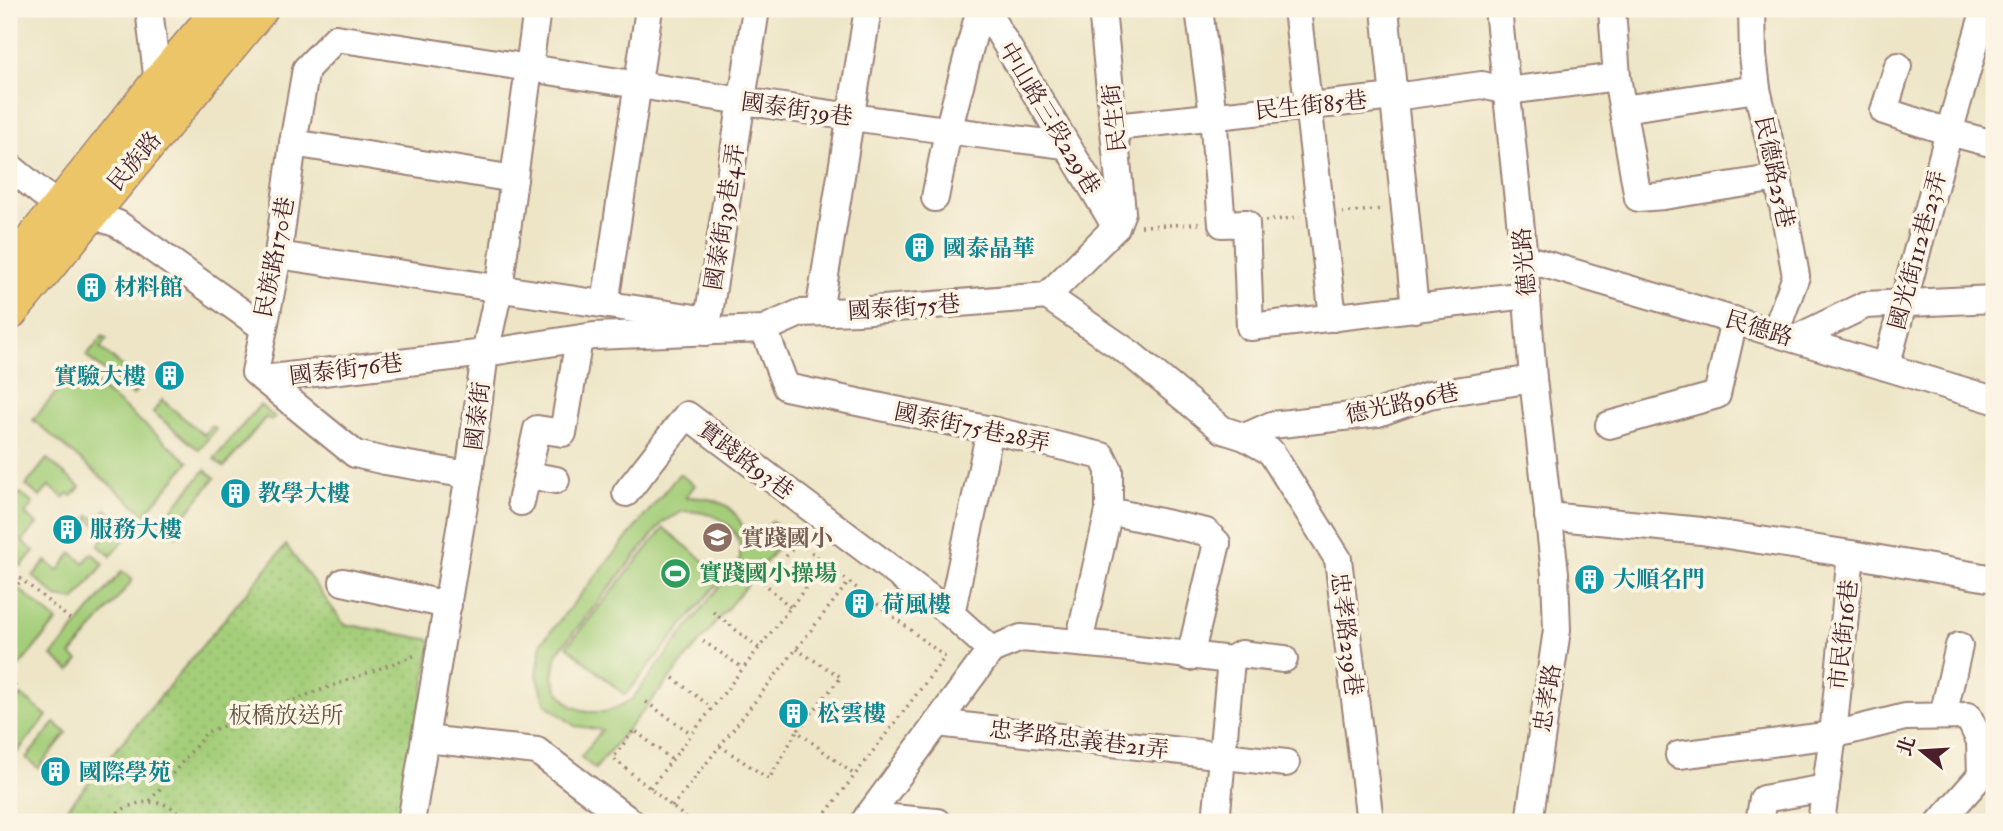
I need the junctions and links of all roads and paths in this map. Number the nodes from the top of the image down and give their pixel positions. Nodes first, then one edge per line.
1 (149, 9) edge
2 (221, 9) edge
3 (260, 9) edge
4 (537, 9) edge
5 (649, 9) edge
6 (756, 9) edge
7 (868, 9) edge
8 (983, 9) edge
9 (1102, 9) edge
10 (1199, 9) edge
11 (1297, 9) edge
12 (1385, 9) edge
13 (1498, 9) edge
14 (1612, 9) edge
15 (1752, 9) edge
16 (1985, 9) edge
17 (1898, 66) dead end
18 (529, 68) junction
19 (306, 69) joint
20 (1617, 77) junction
21 (158, 83) junction
22 (638, 85) junction
23 (1757, 89) junction
24 (1507, 91) junction
25 (1394, 97) junction
26 (742, 101) junction
27 (1307, 105) junction
28 (1623, 109) junction
29 (1213, 116) junction
30 (850, 117) junction
31 (1115, 127) junction
32 (948, 131) junction
33 (1949, 132) junction
34 (293, 143) junction
35 (1994, 144) edge
36 (1065, 145) junction
37 (9, 166) edge
38 (1779, 178) junction
39 (514, 179) junction
40 (935, 198) dead end
41 (75, 211) junction
42 (1222, 224) junction
43 (1116, 227) junction
44 (278, 255) junction
45 (1524, 258) junction
46 (9, 270) edge
47 (499, 289) junction
48 (1527, 295) junction
49 (1047, 296) junction
50 (1994, 299) edge
51 (1902, 302) junction
52 (605, 304) junction
53 (1416, 309) junction
54 (819, 312) junction
55 (9, 313) edge
56 (1334, 318) junction
57 (1734, 320) junction
58 (707, 326) junction
59 (264, 328) junction
60 (764, 329) junction
61 (1785, 336) junction
62 (579, 339) junction
63 (485, 353) junction
64 (1886, 367) junction
65 (262, 379) junction
66 (1533, 379) junction
67 (1994, 400) edge
68 (1609, 425) dead end
69 (990, 430) junction
70 (1245, 437) junction
71 (469, 475) junction
72 (527, 475) junction
73 (556, 480) dead end
74 (626, 493) dead end
75 (521, 502) dead end
76 (1109, 511) junction
77 (1548, 516) junction
78 (1852, 554) junction
79 (825, 563) junction
80 (9, 569) edge
81 (1555, 573) joint
82 (22, 579) junction
83 (1994, 579) edge
84 (343, 582) dead end
85 (849, 582) junction
86 (9, 595) edge
87 (447, 605) junction
88 (9, 607) edge
89 (790, 607) junction
90 (713, 612) dead end
91 (951, 614) junction
92 (71, 620) dead end
93 (9, 632) edge
94 (703, 641) dead end
95 (1079, 642) junction
96 (1959, 646) dead end
97 (758, 649) junction
98 (796, 649) junction
99 (991, 650) junction
100 (418, 654) dead end
101 (1190, 657) junction
102 (1284, 659) dead end
103 (1231, 660) junction
104 (743, 668) junction
105 (673, 678) dead end
106 (9, 680) edge
107 (16, 686) dead end
108 (646, 702) dead end
109 (712, 708) junction
110 (1943, 716) junction
111 (937, 723) junction
112 (797, 731) junction
113 (692, 734) junction
114 (1833, 735) junction
115 (425, 739) junction
116 (720, 746) junction
117 (1679, 755) dead end
118 (1222, 756) junction
119 (671, 759) junction
120 (1286, 763) dead end
121 (1988, 768) edge
122 (856, 776) junction
123 (650, 788) junction
124 (1826, 788) junction
125 (150, 802) junction
126 (672, 807) junction
127 (866, 819) edge
128 (107, 822) edge
129 (187, 822) edge
130 (411, 822) edge
131 (631, 822) edge
132 (691, 822) edge
133 (819, 822) edge
134 (937, 822) edge
135 (1216, 822) edge
136 (1370, 822) edge
137 (1529, 822) edge
138 (1759, 822) edge
139 (1821, 822) edge
140 (1940, 822) edge

1 - 21 street
2 - 21 main road, 民族路
3 - 41 main road, 民族路
4 - 18 street, 國泰街
5 - 22 street
6 - 26 street, 國泰街39巷4弄
7 - 30 street
8 - 32 street
8 - 36 street, 中山路三段229巷
9 - 31 street, 民生街
10 - 29 street
11 - 27 street
12 - 25 street
13 - 24 street, 德光路
14 - 20 street
15 - 23 street, 民德路25巷
16 - 33 street, 國光街112巷23弄
17 - 33 street
18 - 19 street, 國泰街39巷
18 - 22 street, 國泰街39巷
18 - 39 street, 國泰街
19 - 34 street, 民族路170巷
20 - 24 street, 民生街85巷
20 - 28 street
21 - 41 main road, 民族路
22 - 26 street, 國泰街39巷
22 - 52 street
23 - 28 street
23 - 38 street, 民德路25巷
24 - 25 street, 民生街85巷
24 - 45 street, 德光路
25 - 27 street, 民生街85巷
25 - 53 street
26 - 30 street, 國泰街39巷
26 - 58 street, 國泰街39巷4弄
27 - 29 street, 民生街85巷
27 - 56 street
28 - 38 street
29 - 31 street, 民生街85巷
29 - 42 street
30 - 32 street, 國泰街39巷
30 - 54 street
31 - 43 street, 民生街
32 - 36 street, 國泰街39巷
32 - 40 street
33 - 35 street
33 - 51 street, 國光街112巷23弄
34 - 39 street
34 - 44 street, 民族路170巷
36 - 43 street, 中山路三段229巷
37 - 41 street, 民族路170巷
38 - 61 street, 民德路25巷
39 - 47 street, 國泰街
41 - 46 main road, 民族路
41 - 55 main road, 民族路
41 - 59 street, 民族路170巷
42 - 43 path
42 - 56 street
43 - 49 street
44 - 47 street
44 - 59 street, 民族路170巷
45 - 48 street, 德光路
45 - 57 street, 民德路
47 - 52 street
47 - 63 street, 國泰街
48 - 53 street
48 - 66 street, 德光路
49 - 54 street, 國泰街75巷
49 - 70 street
50 - 51 street
51 - 61 street
51 - 64 street, 國光街112巷23弄
52 - 58 street
53 - 56 street
54 - 60 street, 國泰街75巷
57 - 61 street, 民德路
57 - 68 street
58 - 60 street, 國泰街75巷
58 - 62 street, 國泰街75巷
59 - 65 street, 國泰街76巷
60 - 69 street, 國泰街75巷28弄
61 - 64 street, 民德路
62 - 63 street, 國泰街75巷
62 - 72 street
63 - 65 street, 國泰街76巷
63 - 71 street, 國泰街
64 - 67 street, 民德路
65 - 71 street
66 - 70 street, 德光路96巷
66 - 77 street, 德光路
69 - 76 street, 國泰街75巷28弄
69 - 91 street
70 - 136 street, 忠孝路239巷
71 - 87 street, 國泰街
72 - 73 street
72 - 75 street
74 - 91 street, 實踐路93巷
76 - 95 street, 國泰街75巷28弄
76 - 101 street
77 - 78 street
77 - 81 street, 德光路
78 - 83 street, 市民街16巷
78 - 114 street, 市民街16巷
79 - 85 path
79 - 89 path
79 - 89 path
80 - 82 path
81 - 137 street, 忠孝路
82 - 86 path
82 - 92 path
84 - 87 street
85 - 98 path
85 - 122 path
87 - 115 street, 國泰街
88 - 93 path
89 - 97 path
90 - 97 path
91 - 99 street, 實踐路93巷
94 - 104 path
95 - 99 street
95 - 101 street
96 - 110 street
97 - 104 path
98 - 112 path
98 - 116 path
99 - 111 street
100 - 125 path
101 - 103 street
102 - 103 street
103 - 118 street
104 - 109 path
105 - 109 path
106 - 107 path
108 - 113 path
109 - 113 path
110 - 114 street
110 - 121 street
111 - 118 street, 忠孝路忠義巷21弄
111 - 127 street
112 - 116 path
112 - 122 path
113 - 119 path
114 - 117 street
114 - 124 street, 市民街16巷
115 - 130 street, 國泰街
115 - 131 street
116 - 126 path
118 - 120 street, 忠孝路忠義巷21弄
118 - 135 street
119 - 123 path
119 - 123 path
121 - 140 street
122 - 133 path
123 - 126 path
124 - 138 street
124 - 139 street, 市民街16巷
125 - 128 path
125 - 129 path
126 - 132 path
127 - 134 street

